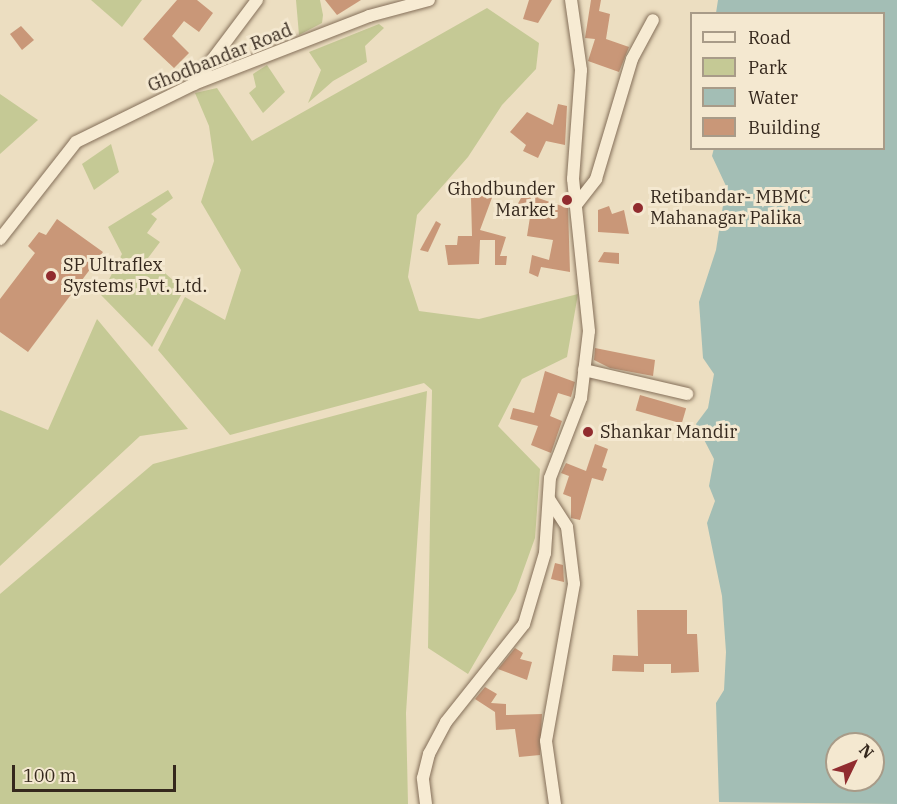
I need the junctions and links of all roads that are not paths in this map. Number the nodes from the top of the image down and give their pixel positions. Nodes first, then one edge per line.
1 (257, 0) edge
2 (429, 0) edge
3 (571, 0) edge
4 (653, 20) dead end
5 (194, 84) junction
6 (576, 205) junction
7 (0, 239) edge
8 (584, 370) junction
9 (687, 394) dead end
10 (549, 499) junction
11 (426, 804) edge
12 (555, 804) edge

1 - 5 street
2 - 5 street, Ghodbandar Road
3 - 6 street
4 - 6 street
5 - 7 street, Ghodbandar Road
6 - 8 street
8 - 9 street
8 - 10 street
10 - 11 street
10 - 12 street

